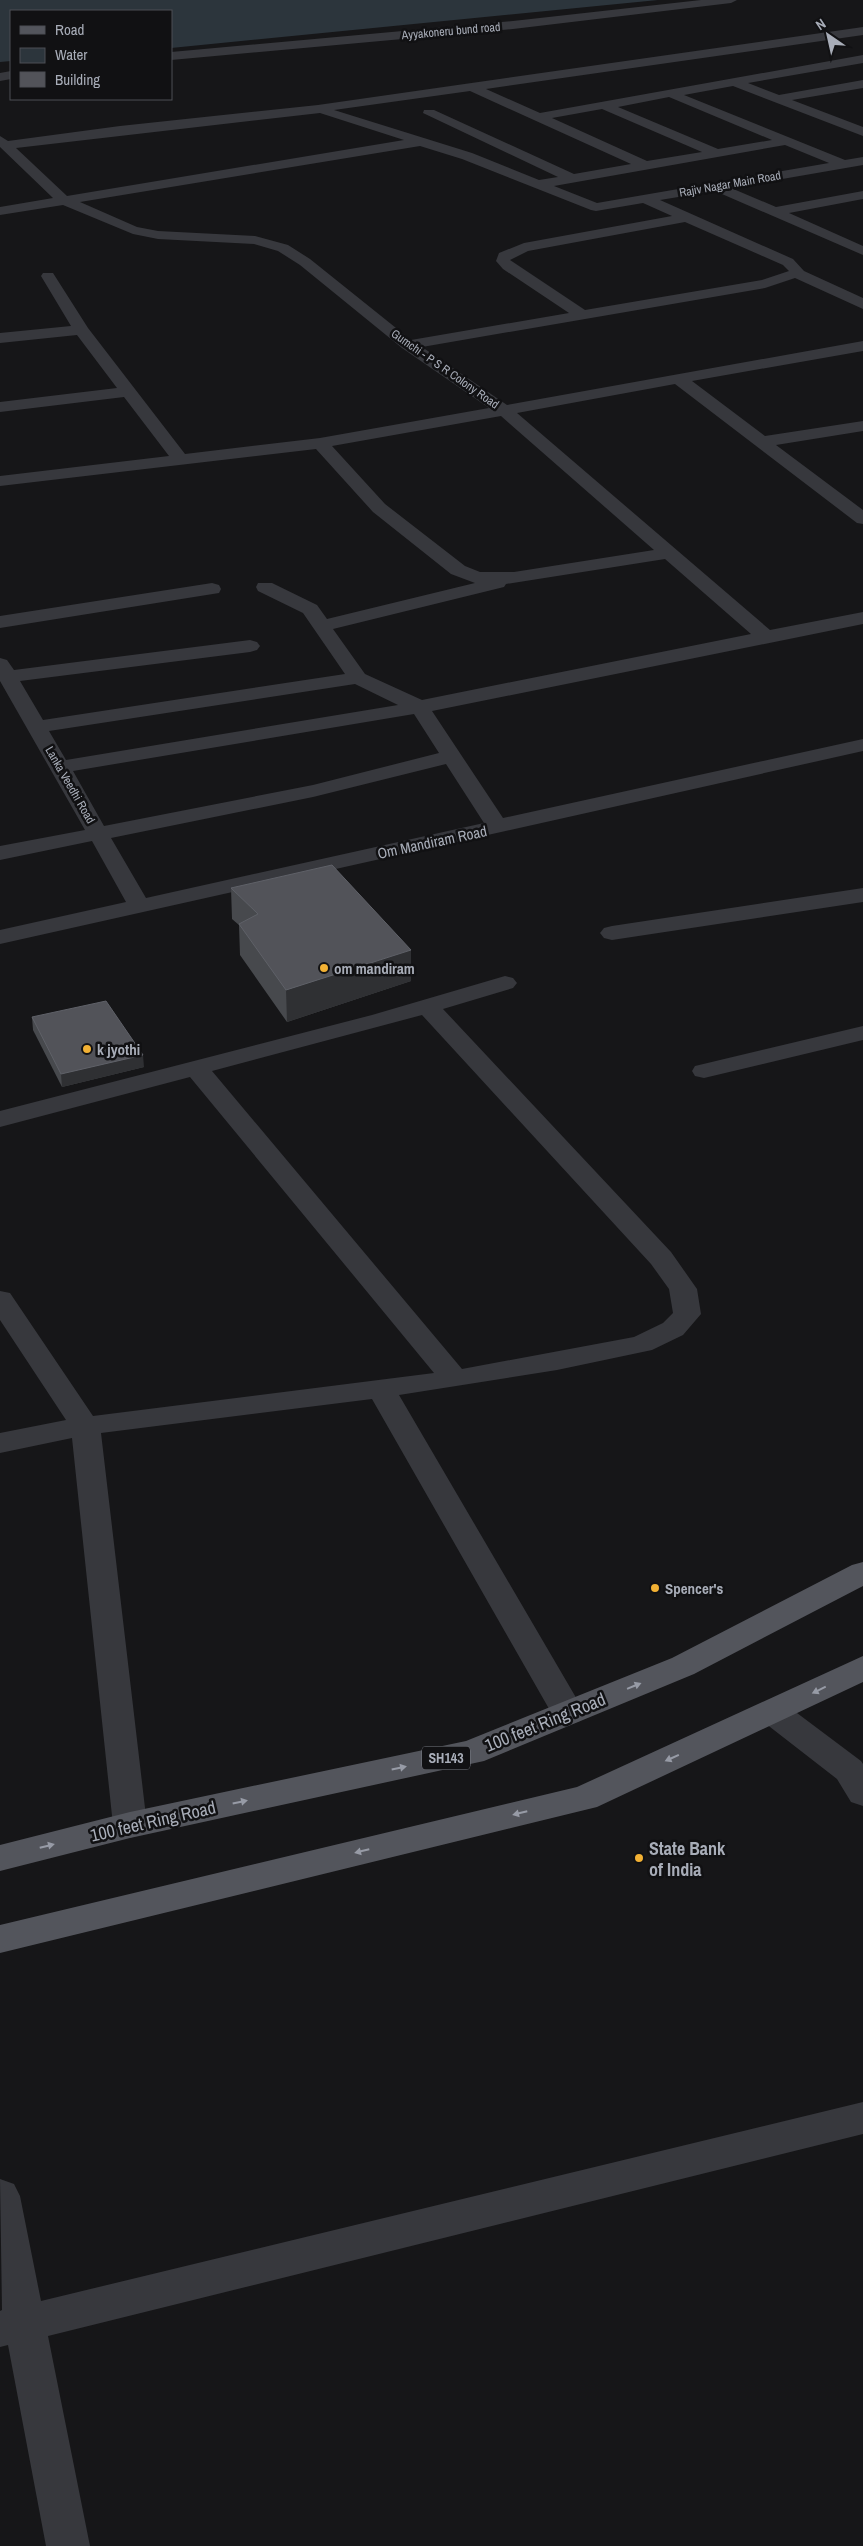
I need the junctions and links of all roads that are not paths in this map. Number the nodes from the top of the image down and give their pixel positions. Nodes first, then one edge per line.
1 (731, 0) edge
2 (863, 31) edge
3 (825, 36) junction
4 (857, 51) edge
5 (172, 56) edge
6 (733, 82) junction
7 (863, 84) edge
8 (472, 87) junction
9 (670, 93) junction
10 (778, 99) junction
11 (604, 105) junction
12 (318, 109) junction
13 (428, 113) dead end
14 (538, 117) junction
15 (860, 130) edge
16 (786, 140) junction
17 (423, 141) junction
18 (3, 143) edge
19 (717, 152) junction
20 (863, 161) edge
21 (843, 164) junction
22 (645, 165) junction
23 (572, 178) junction
24 (539, 184) junction
25 (716, 186) junction
26 (856, 197) edge
27 (62, 199) junction
28 (646, 199) junction
29 (863, 204) edge
30 (0, 211) edge
31 (774, 212) junction
32 (687, 217) junction
33 (863, 251) edge
34 (796, 273) junction
35 (48, 276) dead end
36 (863, 304) edge
37 (581, 314) junction
38 (82, 330) junction
39 (0, 338) edge
40 (408, 345) junction
41 (863, 346) edge
42 (678, 379) junction
43 (129, 391) junction
44 (0, 406) edge
45 (505, 411) junction
46 (863, 426) edge
47 (320, 442) junction
48 (762, 442) junction
49 (182, 461) junction
50 (0, 482) edge
51 (863, 519) edge
52 (668, 553) junction
53 (514, 578) junction
54 (265, 587) dead end
55 (212, 588) dead end
56 (863, 618) edge
57 (0, 622) edge
58 (321, 626) junction
59 (766, 637) junction
60 (250, 646) dead end
61 (4, 670) edge
62 (358, 678) junction
63 (420, 707) junction
64 (37, 727) junction
65 (863, 745) edge
66 (452, 756) junction
67 (60, 767) junction
68 (498, 827) junction
69 (97, 832) junction
70 (0, 853) edge
71 (858, 901) edge
72 (140, 906) junction
73 (612, 933) dead end
74 (0, 937) edge
75 (505, 984) dead end
76 (426, 1005) junction
77 (863, 1033) edge
78 (195, 1067) junction
79 (704, 1071) dead end
80 (0, 1119) edge
81 (0, 1299) edge
82 (455, 1379) junction
83 (381, 1389) junction
84 (85, 1426) junction
85 (0, 1443) edge
86 (863, 1573) edge
87 (863, 1668) edge
88 (568, 1712) junction
89 (773, 1712) junction
90 (863, 1793) edge
91 (130, 1825) junction
92 (0, 1858) edge
93 (0, 1939) edge
94 (863, 2118) edge
95 (0, 2196) edge
96 (12, 2325) edge
97 (68, 2546) edge

1 - 5 street, Ayyakoneru bund road
2 - 3 street
3 - 4 street
3 - 8 street
4 - 6 street
6 - 9 street
6 - 10 street
7 - 10 street
8 - 12 street
8 - 14 street
9 - 11 street
9 - 16 street
10 - 15 street
11 - 14 street
11 - 19 street
12 - 17 street
12 - 18 street
13 - 23 street
14 - 22 street
16 - 19 street
16 - 21 street
17 - 24 street
17 - 27 street
18 - 27 street, Gumchi - P S R Colony Road
19 - 22 street
20 - 21 street, Rajiv Nagar Main Road
21 - 25 street, Rajiv Nagar Main Road
22 - 23 street
23 - 24 street
24 - 28 street, Rajiv Nagar Main Road
25 - 28 street, Rajiv Nagar Main Road
25 - 31 street
26 - 29 street
26 - 31 street
27 - 30 street
27 - 40 street, Gumchi - P S R Colony Road
28 - 32 street
31 - 33 street
32 - 34 street
32 - 37 street
34 - 36 street
34 - 37 street
35 - 38 street
37 - 40 street
38 - 39 street
38 - 43 street
40 - 45 street, Gumchi - P S R Colony Road
41 - 42 street
42 - 45 street
42 - 48 street
43 - 44 street
43 - 49 street
45 - 47 street
45 - 52 street, Gumchi - P S R Colony Road
46 - 48 street
47 - 49 street
47 - 53 street
48 - 51 street
49 - 50 street
52 - 53 street
52 - 59 street, Gumchi - P S R Colony Road
53 - 58 street
54 - 58 street
55 - 57 street
56 - 59 street
58 - 62 street
59 - 63 street
60 - 61 street
61 - 64 street, Lanka Veedhi Road
62 - 63 street
62 - 64 street
63 - 66 street
63 - 67 street
64 - 67 street, Lanka Veedhi Road
65 - 68 street, Om Mandiram Road
66 - 68 street
66 - 69 street
67 - 69 street, Lanka Veedhi Road
68 - 72 street, Om Mandiram Road
69 - 70 street
69 - 72 street, Lanka Veedhi Road
71 - 73 street
72 - 74 street, Om Mandiram Road
75 - 76 street
76 - 78 street
76 - 82 street
77 - 79 street
78 - 80 street
78 - 82 street
81 - 84 street
82 - 83 street
83 - 84 street
83 - 88 street
84 - 85 street
84 - 91 street
88 -> 86 main road, 100 feet Ring Road / SH143
87 -> 89 main road
91 -> 88 main road, 100 feet Ring Road / SH143
89 - 90 street
89 -> 93 main road
92 -> 91 main road, 100 feet Ring Road / SH143
94 - 96 street
95 - 96 street
96 - 97 street

